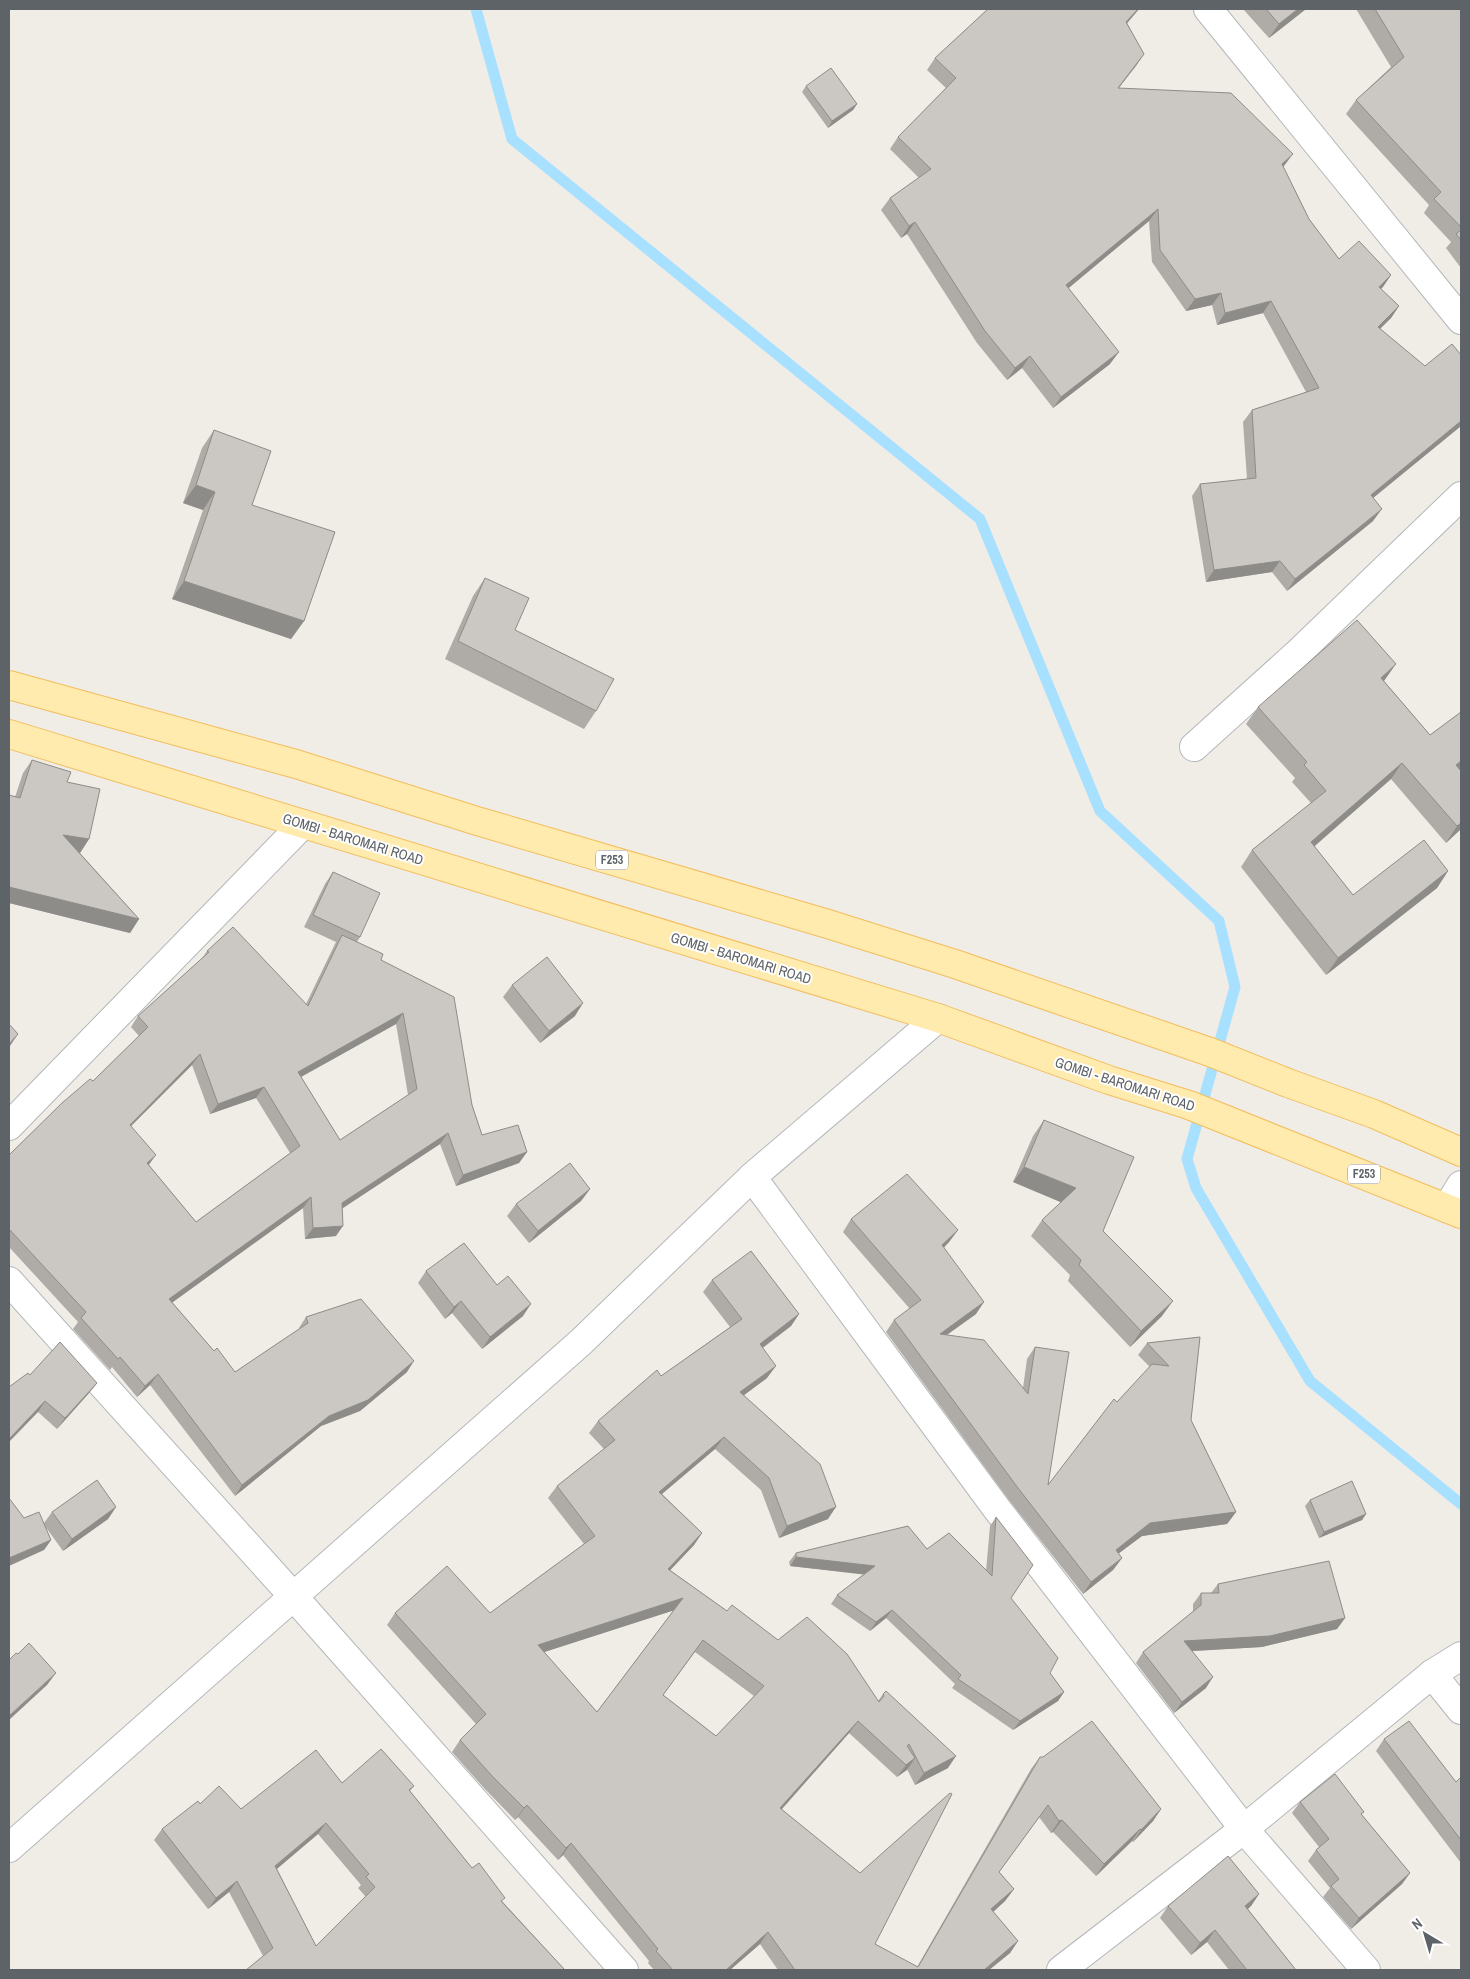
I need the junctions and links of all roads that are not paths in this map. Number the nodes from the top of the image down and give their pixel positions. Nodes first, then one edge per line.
1 (1208, 9) edge
2 (1461, 320) edge
3 (1461, 496) edge
4 (9, 685) edge
5 (9, 734) edge
6 (1194, 747) dead end
7 (303, 824) junction
8 (938, 1018) junction
9 (9, 1126) edge
10 (1461, 1152) edge
11 (752, 1178) junction
12 (1461, 1185) edge
13 (1454, 1211) edge
14 (9, 1281) edge
15 (293, 1596) junction
16 (1461, 1656) edge
17 (1432, 1674) junction
18 (1461, 1710) edge
19 (1244, 1829) junction
20 (9, 1848) edge
21 (624, 1970) edge
22 (1061, 1970) edge
23 (1366, 1970) edge

1 - 2 street
3 - 6 street
4 - 10 main road, F253
5 - 7 main road, GOMBI - BAROMARI ROAD / F253
7 - 8 main road, GOMBI - BAROMARI ROAD / F253
7 - 9 street
8 - 11 street
8 - 13 main road, GOMBI - BAROMARI ROAD / F253
11 - 15 street
11 - 19 street
12 - 13 street
14 - 15 street
15 - 20 street
15 - 21 street
16 - 17 street
17 - 18 street
17 - 19 street
19 - 22 street
19 - 23 street

